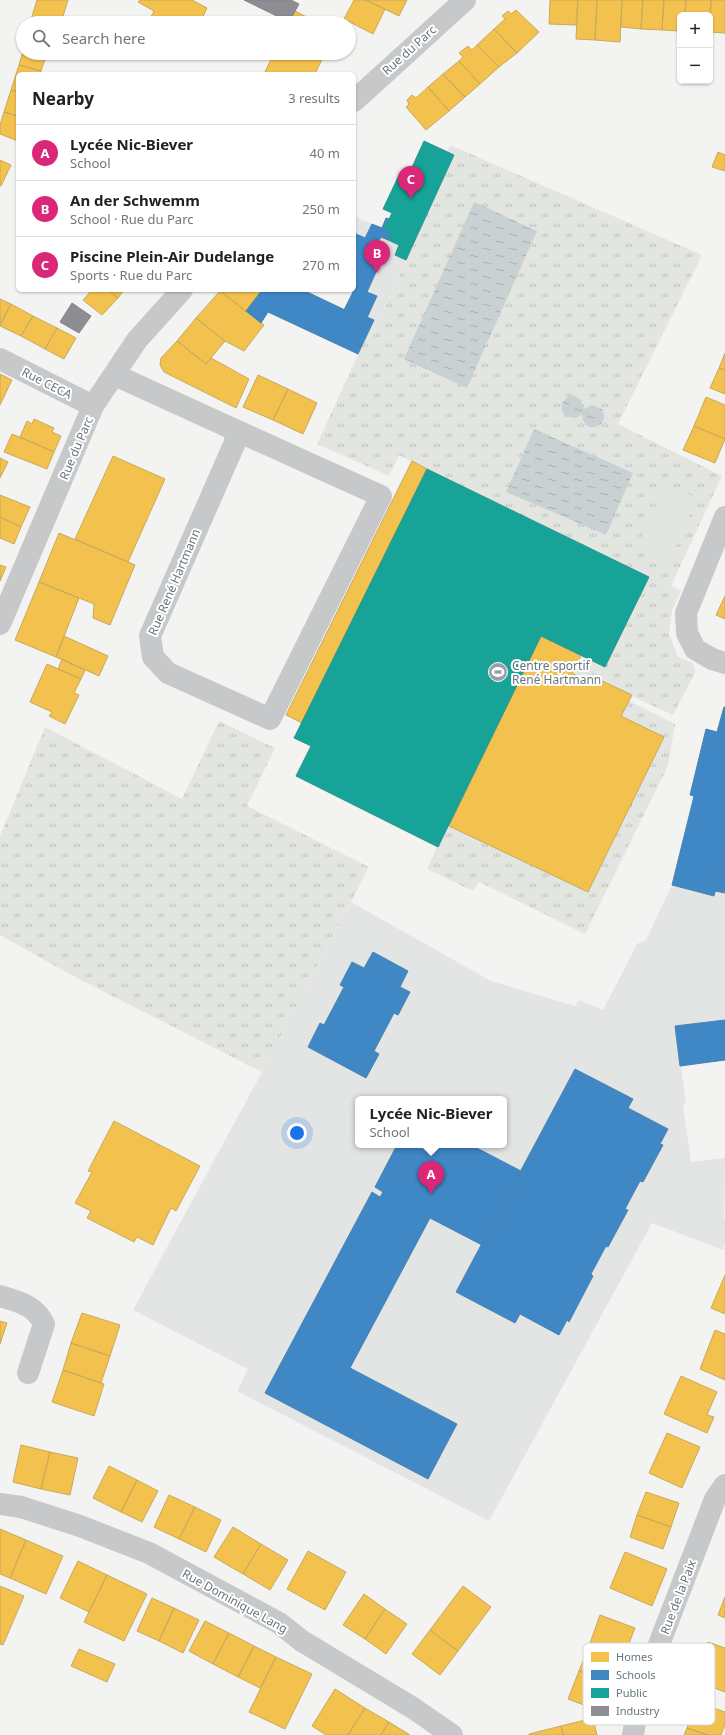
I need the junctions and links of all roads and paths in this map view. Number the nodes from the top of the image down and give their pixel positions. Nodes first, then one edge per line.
1 (465, 0) edge
2 (356, 99) edge
3 (180, 292) edge
4 (0, 359) edge
5 (115, 375) junction
6 (94, 406) junction
7 (233, 429) junction
8 (725, 518) edge
9 (0, 624) edge
10 (718, 661) edge
11 (0, 1296) edge
12 (28, 1373) dead end
13 (725, 1485) edge
14 (0, 1504) edge
15 (660, 1643) edge
16 (635, 1725) edge
17 (452, 1735) edge
18 (633, 1735) edge

1 - 2 street, Rue du Parc
3 - 5 street, Rue du Parc
4 - 6 street, Rue CECA
5 - 6 street, Rue du Parc
5 - 7 street
6 - 9 street, Rue du Parc
7 - 7 street, Rue René Hartmann
8 - 10 street
11 - 12 street
13 - 15 street, Rue de la Paix
14 - 17 street, Rue Dominique Lang
16 - 18 street, Rue de la Paix

